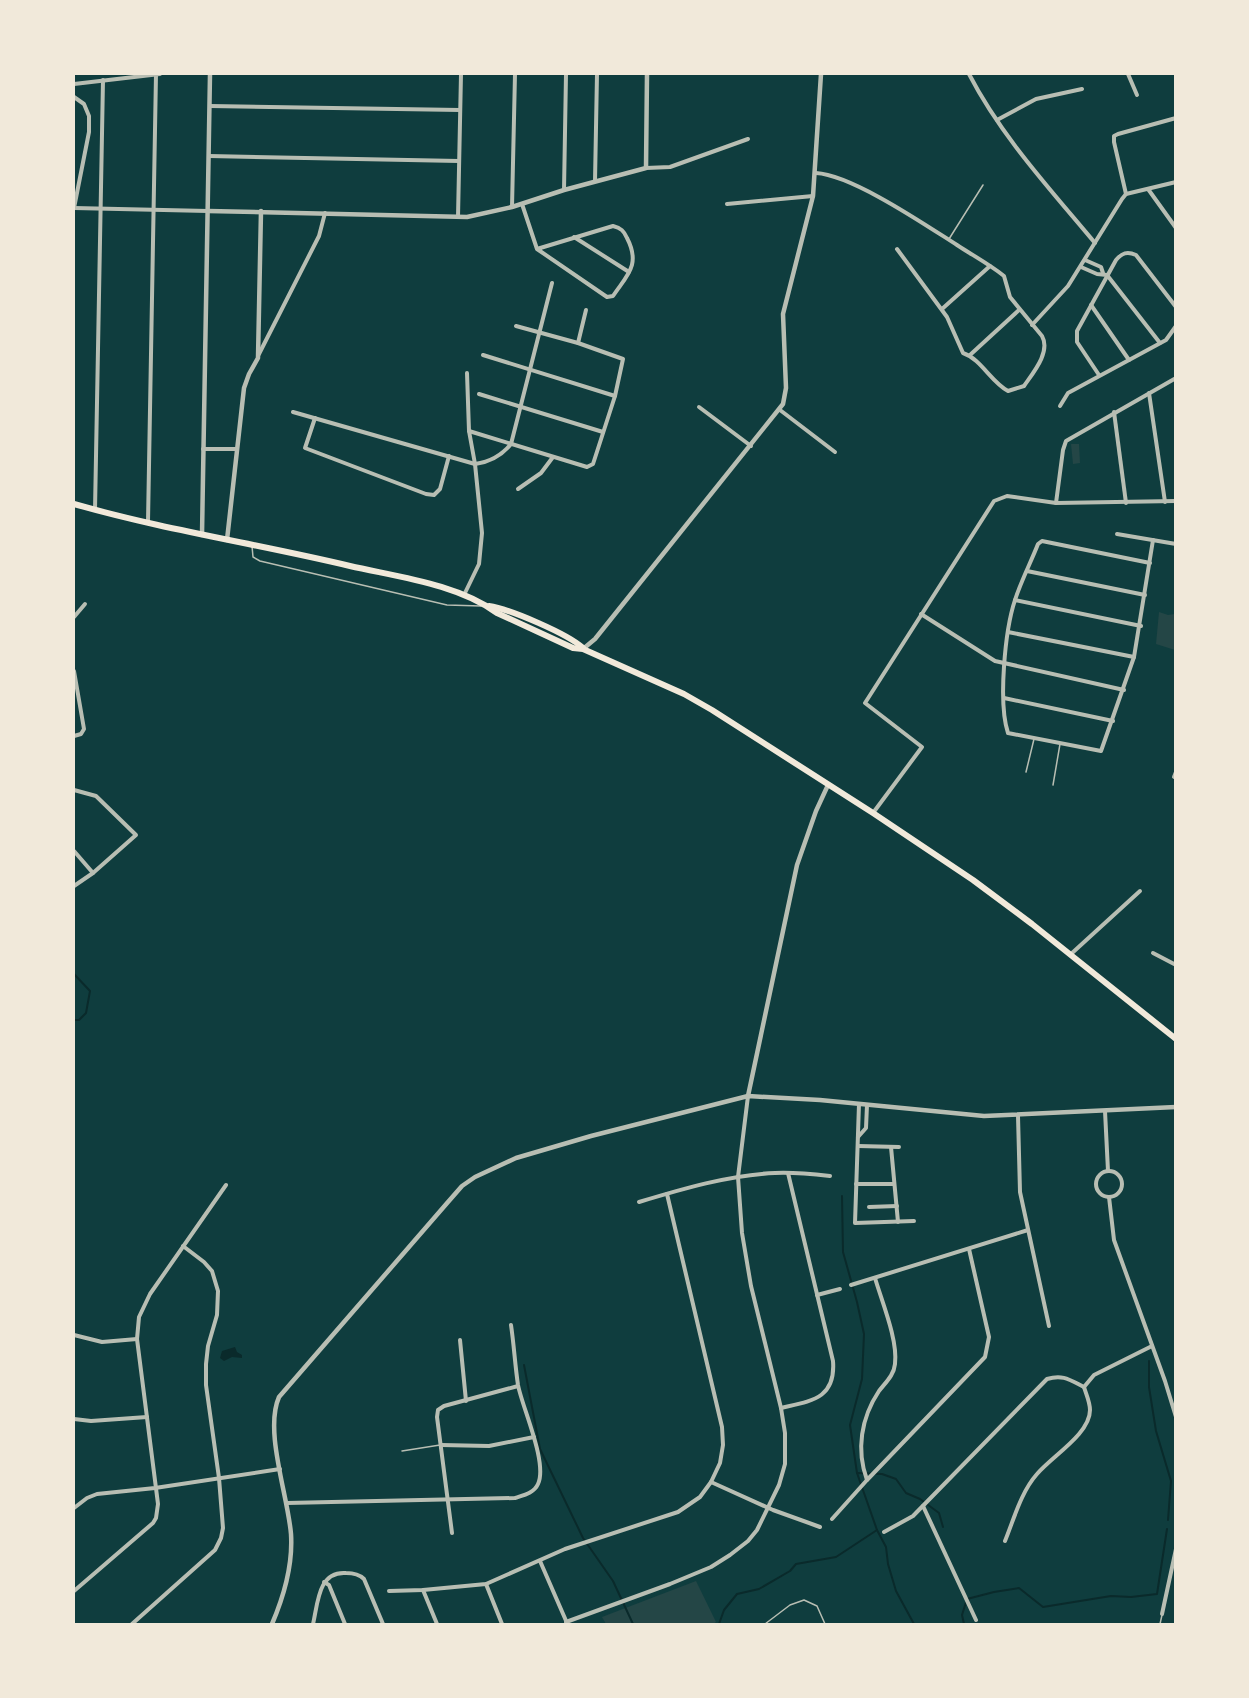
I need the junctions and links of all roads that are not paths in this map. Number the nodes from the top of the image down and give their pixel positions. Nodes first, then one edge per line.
1 (158, 74) edge
2 (210, 74) edge
3 (460, 74) edge
4 (514, 74) edge
5 (566, 74) edge
6 (597, 74) edge
7 (647, 74) edge
8 (821, 74) edge
9 (969, 74) edge
10 (1128, 74) edge
11 (103, 80) junction
12 (74, 84) edge
13 (1082, 89) dead end
14 (1137, 95) dead end
15 (74, 97) edge
16 (210, 106) junction
17 (460, 110) junction
18 (1176, 118) edge
19 (997, 120) junction
20 (748, 139) dead end
21 (209, 156) junction
22 (459, 161) junction
23 (646, 168) junction
24 (816, 172) junction
25 (595, 181) junction
26 (1176, 182) edge
27 (75, 185) edge
28 (983, 185) dead end
29 (1148, 189) junction
30 (564, 190) junction
31 (1126, 194) junction
32 (813, 196) junction
33 (522, 204) junction
34 (727, 204) dead end
35 (512, 207) junction
36 (74, 208) edge
37 (100, 208) junction
38 (154, 209) junction
39 (208, 210) junction
40 (261, 212) junction
41 (325, 213) junction
42 (458, 217) junction
43 (1176, 228) edge
44 (574, 237) junction
45 (948, 240) junction
46 (1095, 243) junction
47 (537, 249) junction
48 (897, 249) dead end
49 (1085, 260) junction
50 (990, 266) junction
51 (1081, 267) junction
52 (629, 272) junction
53 (1105, 274) junction
54 (552, 283) dead end
55 (1091, 305) junction
56 (1176, 307) edge
57 (942, 309) junction
58 (586, 310) dead end
59 (1019, 310) junction
60 (1032, 325) junction
61 (516, 326) dead end
62 (1176, 326) edge
63 (539, 332) junction
64 (578, 343) junction
65 (1160, 344) junction
66 (483, 356) dead end
67 (970, 356) junction
68 (258, 358) junction
69 (1129, 360) junction
70 (530, 369) junction
71 (466, 373) dead end
72 (1099, 375) junction
73 (1176, 378) edge
74 (1149, 393) junction
75 (478, 394) dead end
76 (615, 396) junction
77 (521, 406) junction
78 (1060, 406) dead end
79 (699, 407) dead end
80 (780, 410) junction
81 (293, 412) dead end
82 (1114, 412) junction
83 (315, 418) junction
84 (469, 431) junction
85 (603, 432) junction
86 (511, 444) junction
87 (751, 446) junction
88 (203, 449) junction
89 (237, 449) junction
90 (834, 452) dead end
91 (449, 456) junction
92 (553, 457) junction
93 (475, 464) junction
94 (518, 489) dead end
95 (1176, 501) edge
96 (1165, 502) junction
97 (1056, 503) junction
98 (1126, 503) junction
99 (74, 504) edge
100 (95, 510) junction
101 (148, 523) junction
102 (1117, 534) dead end
103 (202, 535) junction
104 (227, 540) junction
105 (1153, 540) junction
106 (1176, 544) edge
107 (252, 545) junction
108 (1150, 563) junction
109 (1027, 571) junction
110 (1145, 595) junction
111 (464, 596) junction
112 (1015, 600) junction
113 (85, 603) dead end
114 (487, 606) junction
115 (921, 614) junction
116 (74, 617) edge
117 (1141, 626) junction
118 (1008, 632) junction
119 (583, 649) junction
120 (1134, 657) junction
121 (1005, 664) junction
122 (74, 670) edge
123 (1124, 690) junction
124 (1004, 698) junction
125 (1113, 721) junction
126 (74, 736) edge
127 (1034, 739) junction
128 (1060, 743) junction
129 (1026, 772) dead end
130 (828, 785) junction
131 (1053, 785) dead end
132 (74, 790) edge
133 (873, 813) junction
134 (74, 851) edge
135 (93, 873) junction
136 (74, 886) edge
137 (1140, 891) dead end
138 (1153, 953) dead end
139 (1071, 954) junction
140 (1176, 965) edge
141 (1176, 1039) edge
142 (748, 1096) junction
143 (859, 1104) junction
144 (867, 1105) junction
145 (1176, 1107) edge
146 (1106, 1111) junction
147 (1018, 1116) junction
148 (858, 1138) junction
149 (858, 1146) junction
150 (891, 1147) junction
151 (899, 1147) dead end
152 (1108, 1171) junction
153 (788, 1173) junction
154 (830, 1176) dead end
155 (738, 1177) junction
156 (856, 1184) junction
157 (894, 1184) junction
158 (225, 1185) dead end
159 (667, 1194) junction
160 (1109, 1197) junction
161 (639, 1202) dead end
162 (897, 1206) junction
163 (869, 1207) dead end
164 (914, 1221) dead end
165 (898, 1222) junction
166 (1028, 1230) junction
167 (183, 1246) junction
168 (969, 1249) junction
169 (875, 1278) junction
170 (851, 1285) dead end
171 (840, 1289) dead end
172 (817, 1295) junction
173 (511, 1325) dead end
174 (1048, 1326) dead end
175 (74, 1335) edge
176 (138, 1339) junction
177 (460, 1340) dead end
178 (1152, 1346) junction
179 (518, 1386) junction
180 (1084, 1387) junction
181 (466, 1401) junction
182 (781, 1408) junction
183 (147, 1417) junction
184 (1176, 1418) edge
185 (74, 1419) edge
186 (534, 1437) junction
187 (441, 1445) junction
188 (402, 1451) dead end
189 (280, 1468) junction
190 (219, 1478) junction
191 (867, 1480) junction
192 (711, 1482) junction
193 (155, 1488) junction
194 (448, 1499) junction
195 (286, 1503) junction
196 (923, 1506) junction
197 (74, 1508) edge
198 (768, 1508) junction
199 (832, 1518) dead end
200 (820, 1527) dead end
201 (884, 1532) dead end
202 (452, 1533) dead end
203 (1005, 1541) dead end
204 (1176, 1549) edge
205 (540, 1561) junction
206 (324, 1582) junction
207 (486, 1584) junction
208 (423, 1590) junction
209 (389, 1591) dead end
210 (74, 1592) edge
211 (1162, 1614) joint
212 (976, 1620) dead end
213 (567, 1623) edge
214 (132, 1624) edge
215 (272, 1624) edge
216 (313, 1624) edge
217 (345, 1624) edge
218 (383, 1624) edge
219 (437, 1624) edge
220 (502, 1624) edge
221 (765, 1624) edge
222 (825, 1624) edge
223 (1160, 1624) edge

1 - 11 street
1 - 38 street
2 - 16 street
3 - 17 street
4 - 35 street
5 - 30 street
6 - 25 street
7 - 23 street
8 - 24 street
9 - 19 street
10 - 14 street
11 - 12 street
11 - 37 street
13 - 19 street
15 - 27 street
16 - 17 street
16 - 21 street
17 - 22 street
18 - 31 street
19 - 46 street
20 - 23 street
21 - 22 street
21 - 39 street
22 - 42 street
23 - 25 street
24 - 32 street
24 - 45 street
25 - 30 street
26 - 29 street
27 - 36 street
28 - 45 lane
29 - 31 street
29 - 43 street
30 - 33 street
31 - 46 street
32 - 34 street
32 - 80 street
33 - 35 street
33 - 47 street
35 - 42 street
36 - 37 street
37 - 38 street
37 - 100 street
38 - 39 street
38 - 101 street
39 - 40 street
39 - 88 street
40 - 41 street
40 - 68 street
41 - 42 street
41 - 68 street
44 - 47 street
44 - 52 street
44 - 52 street
45 - 50 street
46 - 49 street
47 - 52 street
48 - 57 street
49 - 51 street
49 - 53 street
50 - 57 street
50 - 59 street
51 - 53 street
51 - 60 street
53 - 55 street
53 - 56 street
53 - 65 street
54 - 63 street
55 - 69 street
55 - 72 street
57 - 67 street
58 - 64 street
59 - 60 street
59 - 67 street
60 - 67 street
61 - 63 street
62 - 65 street
63 - 64 street
63 - 70 street
64 - 76 street
65 - 69 street
66 - 70 street
68 - 89 street
69 - 72 street
70 - 76 street
70 - 77 street
71 - 84 street
72 - 78 street
73 - 74 street
74 - 82 street
74 - 96 street
75 - 77 street
76 - 85 street
77 - 85 street
77 - 86 street
79 - 87 street
80 - 87 street
80 - 90 street
81 - 83 street
82 - 97 street
82 - 98 street
83 - 91 street
83 - 91 street
84 - 86 street
84 - 93 street
85 - 92 street
86 - 92 street
86 - 93 street
87 - 119 street
88 - 89 street
88 - 103 street
89 - 104 street
91 - 93 street
92 - 94 street
93 - 111 street
95 - 96 street
96 - 98 street
97 - 98 street
97 - 115 street
99 - 100 main road
100 - 101 main road
101 - 103 main road
102 - 105 street
103 - 104 main road
104 - 107 main road
105 - 106 street
105 - 108 street
107 - 111 main road
107 - 114 lane
108 - 109 street
108 - 110 street
109 - 110 street
109 - 112 street
110 - 117 street
111 - 114 main road
112 - 117 street
112 - 118 street
113 - 116 street
114 - 119 main road
115 - 121 street
115 - 133 street
117 - 120 street
118 - 120 street
118 - 121 street
119 - 130 main road
120 - 123 street
121 - 123 street
121 - 124 street
122 - 126 street
123 - 125 street
124 - 125 street
124 - 127 street
125 - 128 street
127 - 128 street
127 - 129 lane
128 - 131 lane
130 - 133 main road
130 - 142 street
132 - 135 street
133 - 139 main road
134 - 135 street
135 - 136 street
137 - 139 street
138 - 140 street
139 - 141 main road
142 - 143 street
142 - 155 street
142 - 189 street
143 - 144 street
143 - 148 street
144 - 147 street
144 - 148 street
145 - 146 street
146 - 147 street
146 - 152 street
147 - 166 street
148 - 149 street
149 - 150 street
149 - 156 street
150 - 151 street
150 - 157 street
152 - 160 street
152 - 160 street
153 - 154 street
153 - 155 street
153 - 172 street
155 - 159 street
155 - 182 street
156 - 157 street
156 - 165 street
157 - 162 street
158 - 167 street
159 - 161 street
159 - 192 street
160 - 178 street
162 - 163 street
162 - 165 street
164 - 165 street
166 - 168 street
166 - 174 street
167 - 176 street
167 - 190 street
168 - 169 street
168 - 191 street
169 - 170 street
169 - 191 street
171 - 172 street
172 - 182 street
173 - 179 street
175 - 176 street
176 - 183 street
177 - 181 street
178 - 180 street
178 - 184 street
179 - 181 street
179 - 186 street
180 - 196 street
180 - 203 street
181 - 187 street
182 - 198 street
183 - 185 street
183 - 193 street
186 - 187 street
186 - 194 street
187 - 188 lane
187 - 194 street
189 - 190 street
189 - 195 street
190 - 193 street
190 - 214 street
191 - 199 street
192 - 198 street
192 - 205 street
193 - 197 street
193 - 210 street
194 - 195 street
194 - 202 street
195 - 215 street
196 - 201 street
196 - 212 street
198 - 200 street
198 - 213 street
204 - 211 street
205 - 207 street
205 - 213 street
206 - 216 street
206 - 217 street
206 - 218 street
207 - 208 street
207 - 220 street
208 - 209 street
208 - 219 street
211 - 223 lane
221 - 222 lane

